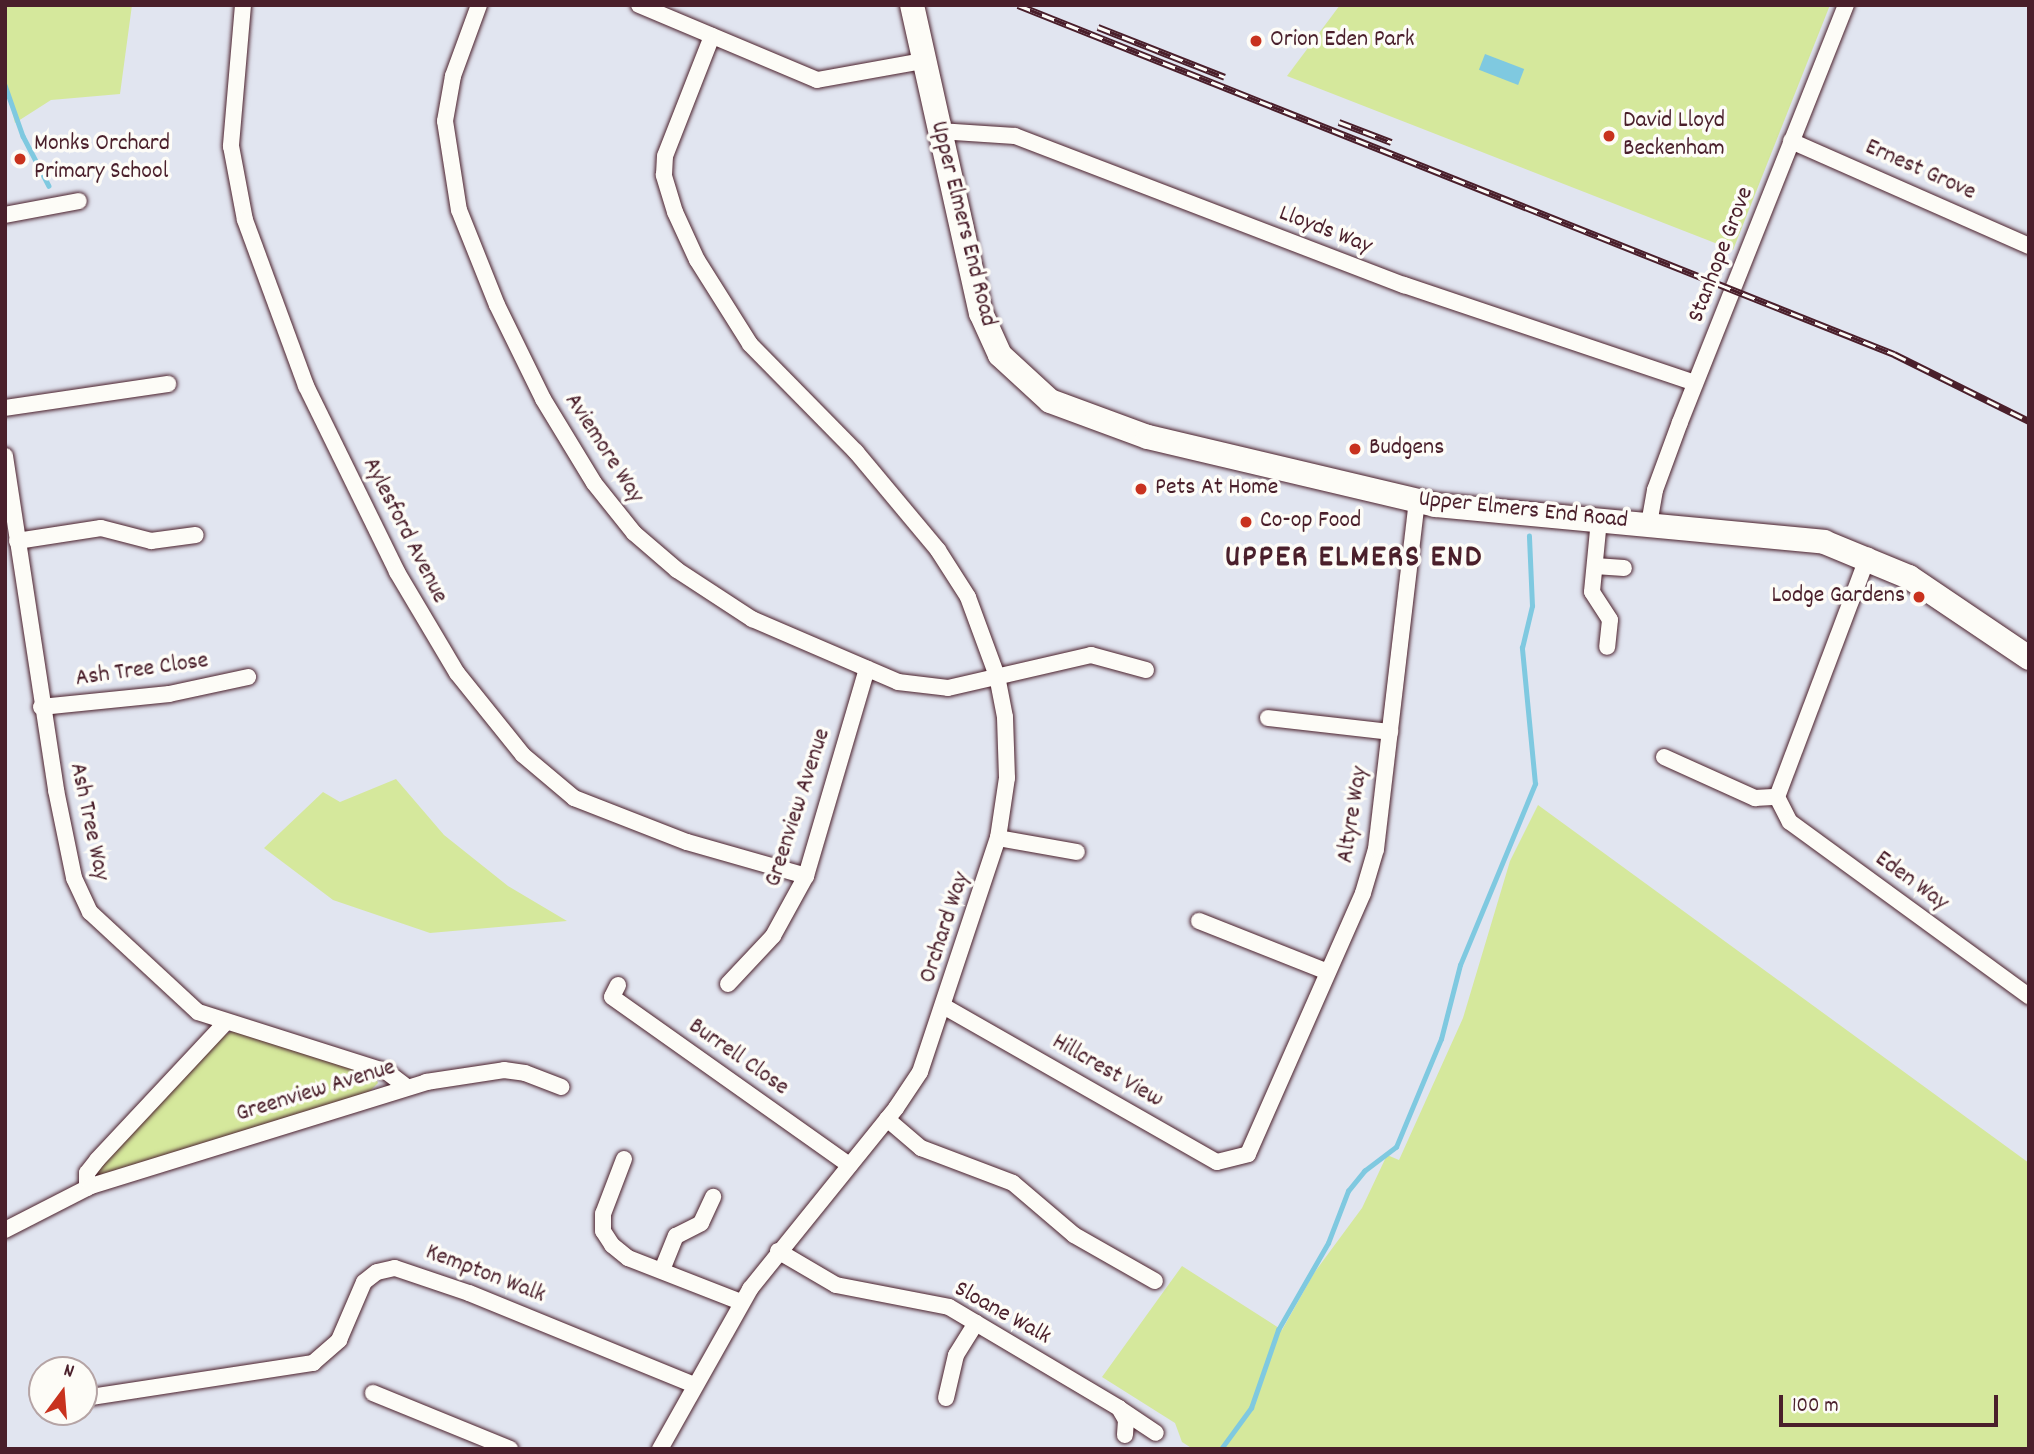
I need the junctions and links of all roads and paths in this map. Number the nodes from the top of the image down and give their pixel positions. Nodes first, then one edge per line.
1 (243, 5) edge
2 (480, 5) edge
3 (639, 5) edge
4 (912, 5) edge
5 (1846, 5) edge
6 (712, 36) junction
7 (923, 61) junction
8 (939, 131) junction
9 (1791, 141) junction
10 (79, 201) dead end
11 (5, 215) edge
12 (2029, 246) edge
13 (1695, 383) junction
14 (168, 384) dead end
15 (5, 408) edge
16 (5, 456) edge
17 (1417, 501) junction
18 (1599, 520) junction
19 (1649, 524) junction
20 (196, 535) dead end
21 (17, 541) junction
22 (1868, 556) junction
23 (12, 560) edge
24 (1595, 566) junction
25 (1623, 568) dead end
26 (1607, 647) dead end
27 (2029, 658) edge
28 (867, 669) junction
29 (1146, 670) dead end
30 (997, 676) junction
31 (248, 677) dead end
32 (41, 707) junction
33 (1268, 718) dead end
34 (1390, 732) junction
35 (1664, 758) dead end
36 (1777, 797) junction
37 (998, 838) junction
38 (1077, 852) dead end
39 (806, 876) junction
40 (1199, 922) dead end
41 (1325, 971) junction
42 (728, 984) dead end
43 (618, 985) dead end
44 (2029, 996) edge
45 (945, 1007) junction
46 (226, 1022) junction
47 (407, 1087) junction
48 (561, 1087) dead end
49 (887, 1119) junction
50 (1248, 1154) joint
51 (624, 1159) dead end
52 (849, 1165) junction
53 (87, 1188) junction
54 (713, 1197) dead end
55 (5, 1230) edge
56 (778, 1251) junction
57 (662, 1270) junction
58 (1155, 1281) dead end
59 (741, 1302) junction
60 (976, 1322) junction
61 (694, 1385) junction
62 (373, 1393) dead end
63 (98, 1396) edge
64 (946, 1398) dead end
65 (1119, 1408) junction
66 (1156, 1433) dead end
67 (1125, 1435) dead end
68 (510, 1449) edge
69 (660, 1449) edge

1 - 39 street, Aylesford Avenue
2 - 28 street, Aviemore Way
3 - 6 street
4 - 7 main road, Upper Elmers End Road
5 - 9 street, Stanhope Grove
6 - 7 street
6 - 30 street, Orchard Way
7 - 8 main road, Upper Elmers End Road
8 - 13 street, Lloyds Way
8 - 17 main road, Upper Elmers End Road
9 - 12 street, Ernest Grove
9 - 13 street, Stanhope Grove
10 - 11 street
13 - 19 street, Stanhope Grove
14 - 15 street
16 - 21 street, Ash Tree Way
17 - 18 main road, Upper Elmers End Road
17 - 34 street, Altyre Way
18 - 19 main road, Upper Elmers End Road
18 - 24 street
19 - 22 main road, Upper Elmers End Road
20 - 21 street
21 - 23 street, Ash Tree Way
22 - 27 main road, Upper Elmers End Road
22 - 36 street
23 - 32 street, Ash Tree Way
24 - 25 street
24 - 26 street
28 - 30 street, Aviemore Way
28 - 39 street, Greenview Avenue
29 - 30 street, Aviemore Way
30 - 37 street, Orchard Way
31 - 32 street, Ash Tree Close
32 - 46 street, Ash Tree Way
33 - 34 street
34 - 41 street, Altyre Way
35 - 36 street
36 - 44 street, Eden Way
37 - 38 street
37 - 45 street, Orchard Way
39 - 42 street, Greenview Avenue
40 - 41 street
41 - 50 street, Altyre Way
43 - 52 street, Burrell Close
45 - 49 street, Orchard Way
45 - 50 street, Hillcrest View
46 - 47 street, Ash Tree Way
46 - 53 street
47 - 48 street, Greenview Avenue
47 - 53 street, Greenview Avenue
49 - 52 street, Orchard Way
49 - 58 street
51 - 57 street
52 - 56 street, Orchard Way
53 - 55 street, Greenview Avenue
54 - 57 street
56 - 59 street, Orchard Way
56 - 60 street, Sloane Walk
57 - 59 street
59 - 61 street, Orchard Way
60 - 64 street
60 - 65 street, Sloane Walk
61 - 63 street, Kempton Walk
61 - 69 street, Orchard Way
62 - 68 street
65 - 66 street, Sloane Walk
65 - 67 street

